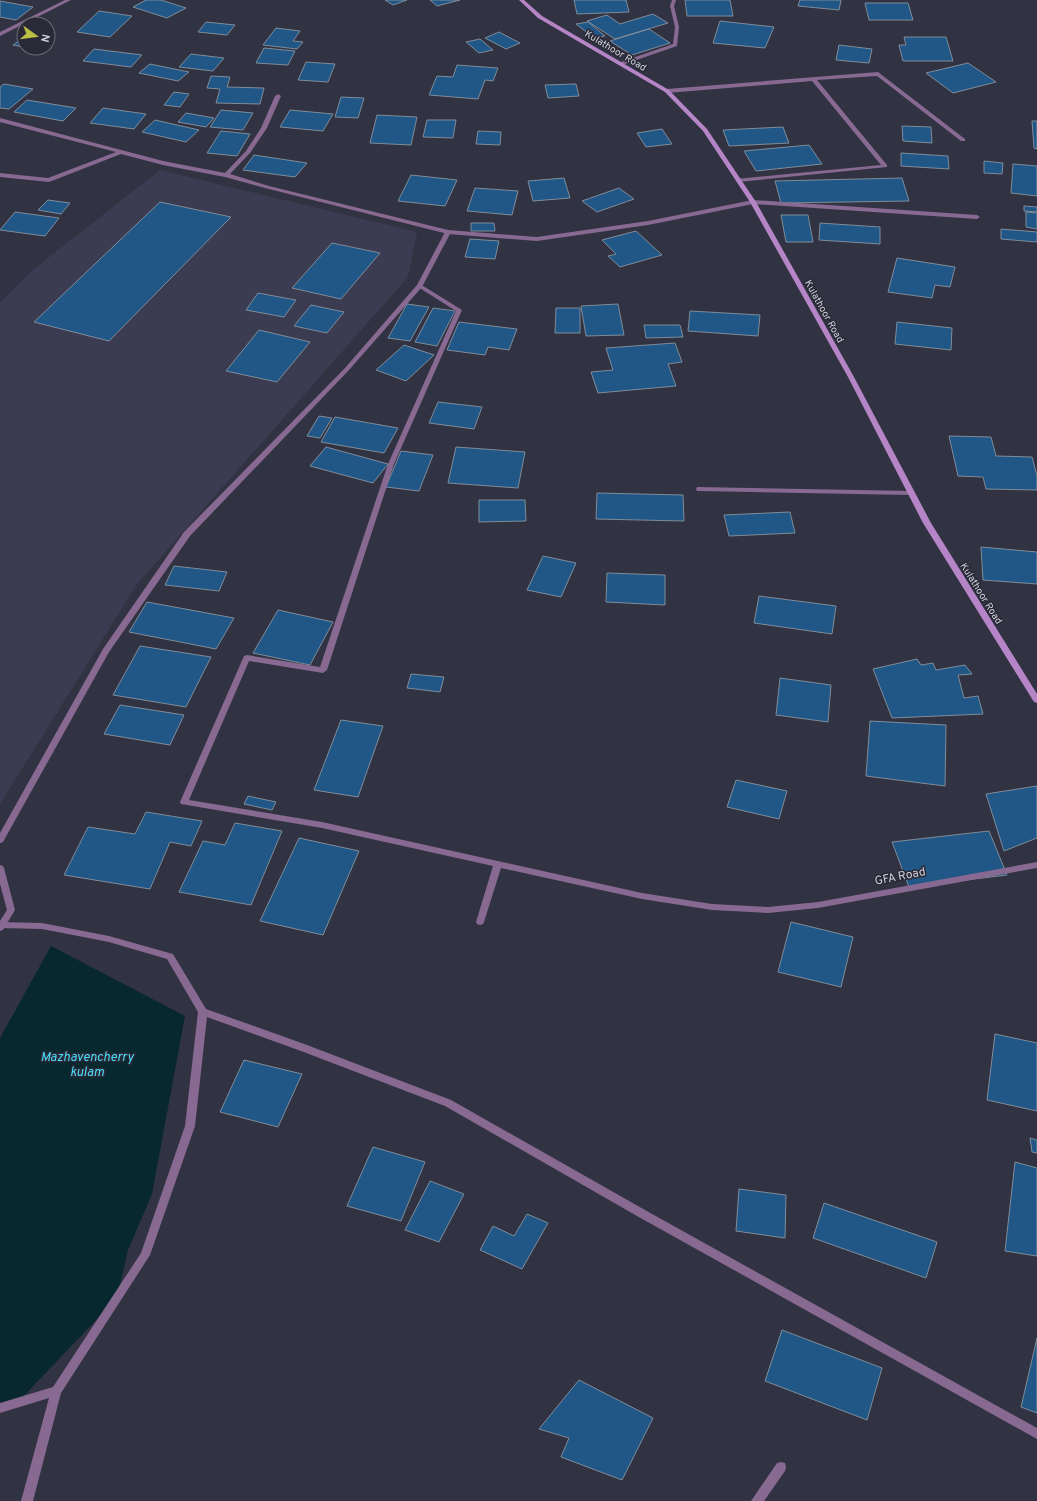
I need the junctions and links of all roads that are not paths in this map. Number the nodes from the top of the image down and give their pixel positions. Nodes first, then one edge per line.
1 (69, 0) edge
2 (521, 0) edge
3 (674, 0) edge
4 (0, 34) edge
5 (620, 64) junction
6 (813, 79) junction
7 (667, 91) junction
8 (278, 96) dead end
9 (3, 121) edge
10 (0, 129) edge
11 (963, 140) dead end
12 (121, 152) junction
13 (0, 175) edge
14 (226, 175) junction
15 (738, 180) junction
16 (753, 202) junction
17 (977, 217) dead end
18 (448, 232) junction
19 (420, 286) junction
20 (699, 489) dead end
21 (911, 493) junction
22 (1037, 700) edge
23 (0, 840) edge
24 (498, 864) junction
25 (1037, 864) edge
26 (0, 868) edge
27 (480, 922) dead end
28 (0, 926) edge
29 (203, 1012) junction
30 (56, 1390) junction
31 (0, 1408) edge
32 (1037, 1434) edge
33 (780, 1467) dead end
34 (27, 1501) edge
35 (757, 1501) edge

1 - 4 street
2 - 5 main road, Kulathoor Road
3 - 5 street
5 - 7 main road, Kulathoor Road
6 - 7 street
6 - 11 street
6 - 15 street
7 - 15 main road, Kulathoor Road
8 - 14 street
9 - 10 street
9 - 12 street
12 - 13 street
12 - 14 street
14 - 18 street
15 - 16 main road, Kulathoor Road
16 - 17 street
16 - 18 street
16 - 21 main road, Kulathoor Road
18 - 19 street
19 - 23 street
19 - 24 street, GFA Road
20 - 21 street
21 - 22 main road, Kulathoor Road
24 - 25 street, GFA Road
24 - 27 street
26 - 28 street
28 - 29 street
29 - 30 street
29 - 32 street
30 - 31 street
30 - 34 street
33 - 35 street

